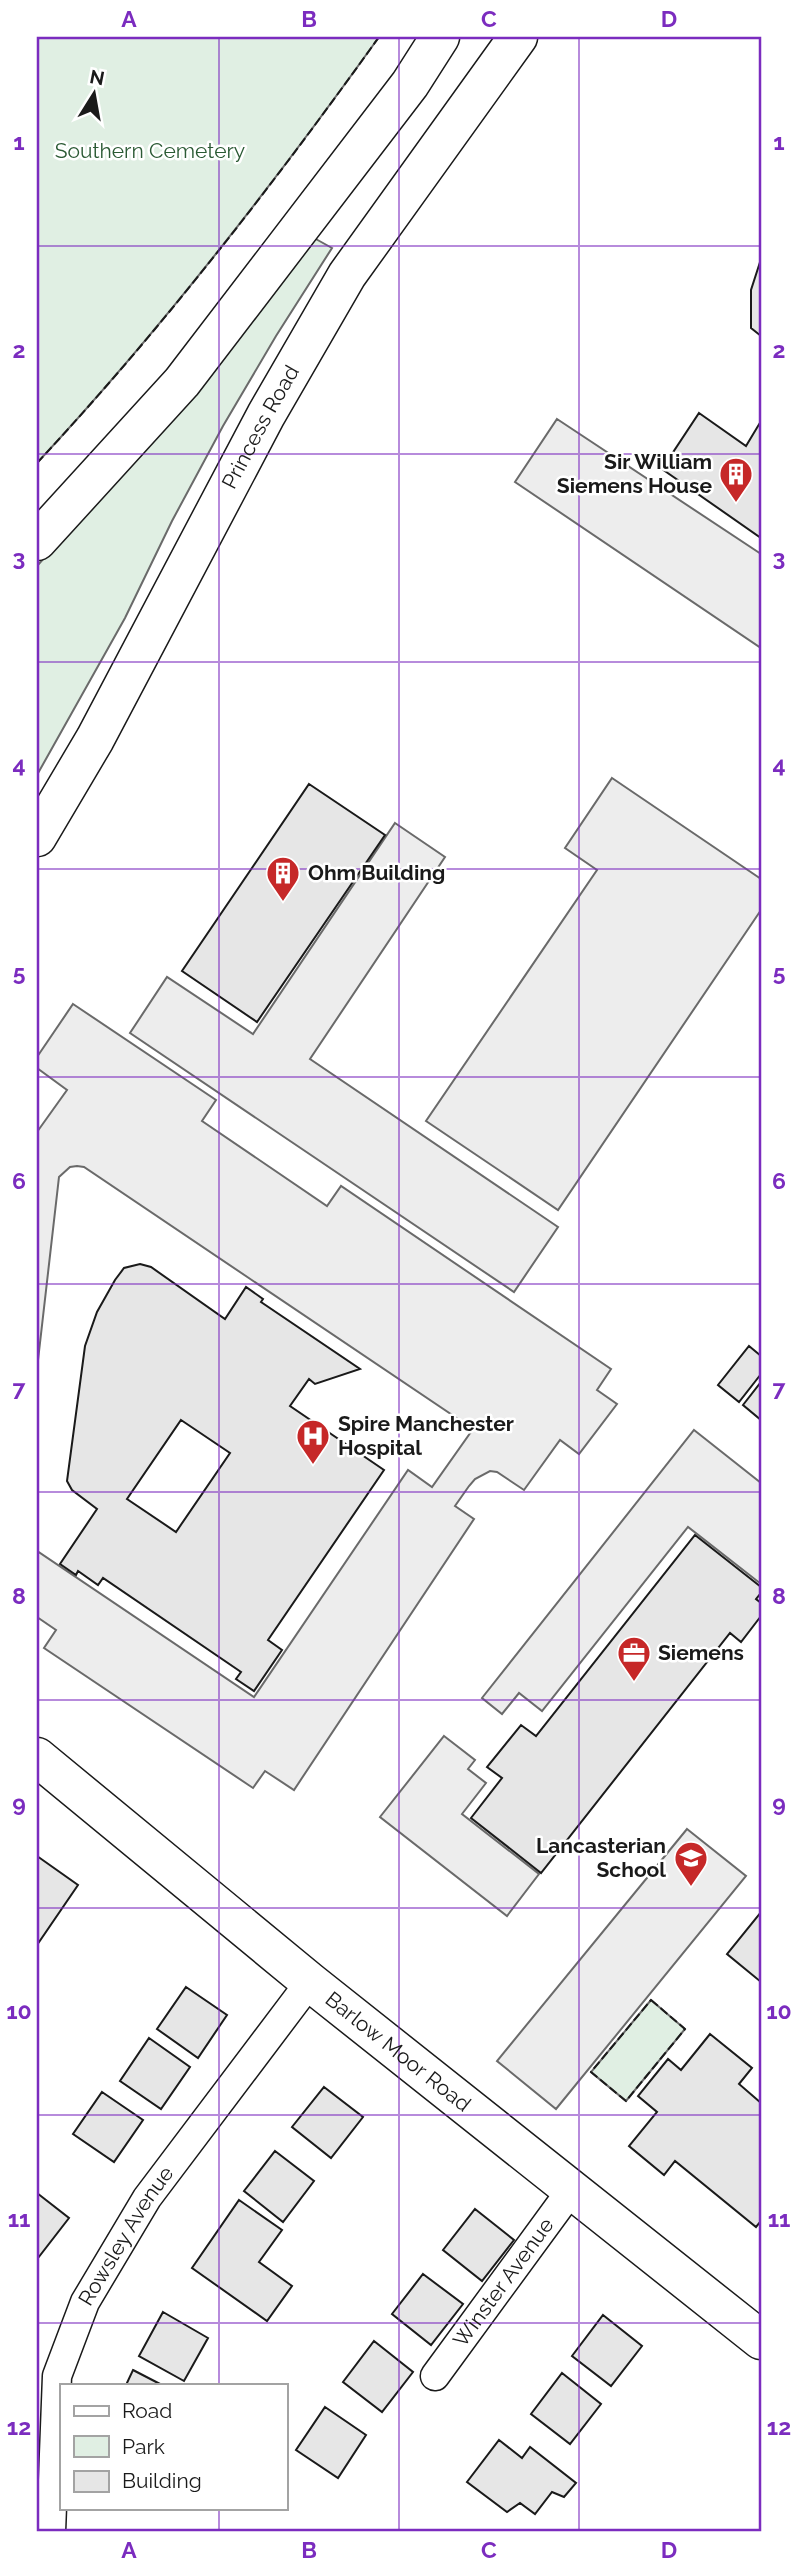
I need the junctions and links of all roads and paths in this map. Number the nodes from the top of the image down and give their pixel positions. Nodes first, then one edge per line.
1 (440, 37) edge
2 (518, 37) edge
3 (37, 541) edge
4 (37, 837) edge
5 (37, 1757) edge
6 (310, 1983) junction
7 (572, 2189) junction
8 (761, 2340) edge
9 (435, 2376) dead end
10 (51, 2532) edge

1 - 3 main road
2 - 4 main road, Princess Road
5 - 6 main road, Barlow Moor Road
6 - 7 main road, Barlow Moor Road
6 - 10 street, Rowsley Avenue
7 - 8 main road, Barlow Moor Road
7 - 9 street, Winster Avenue

